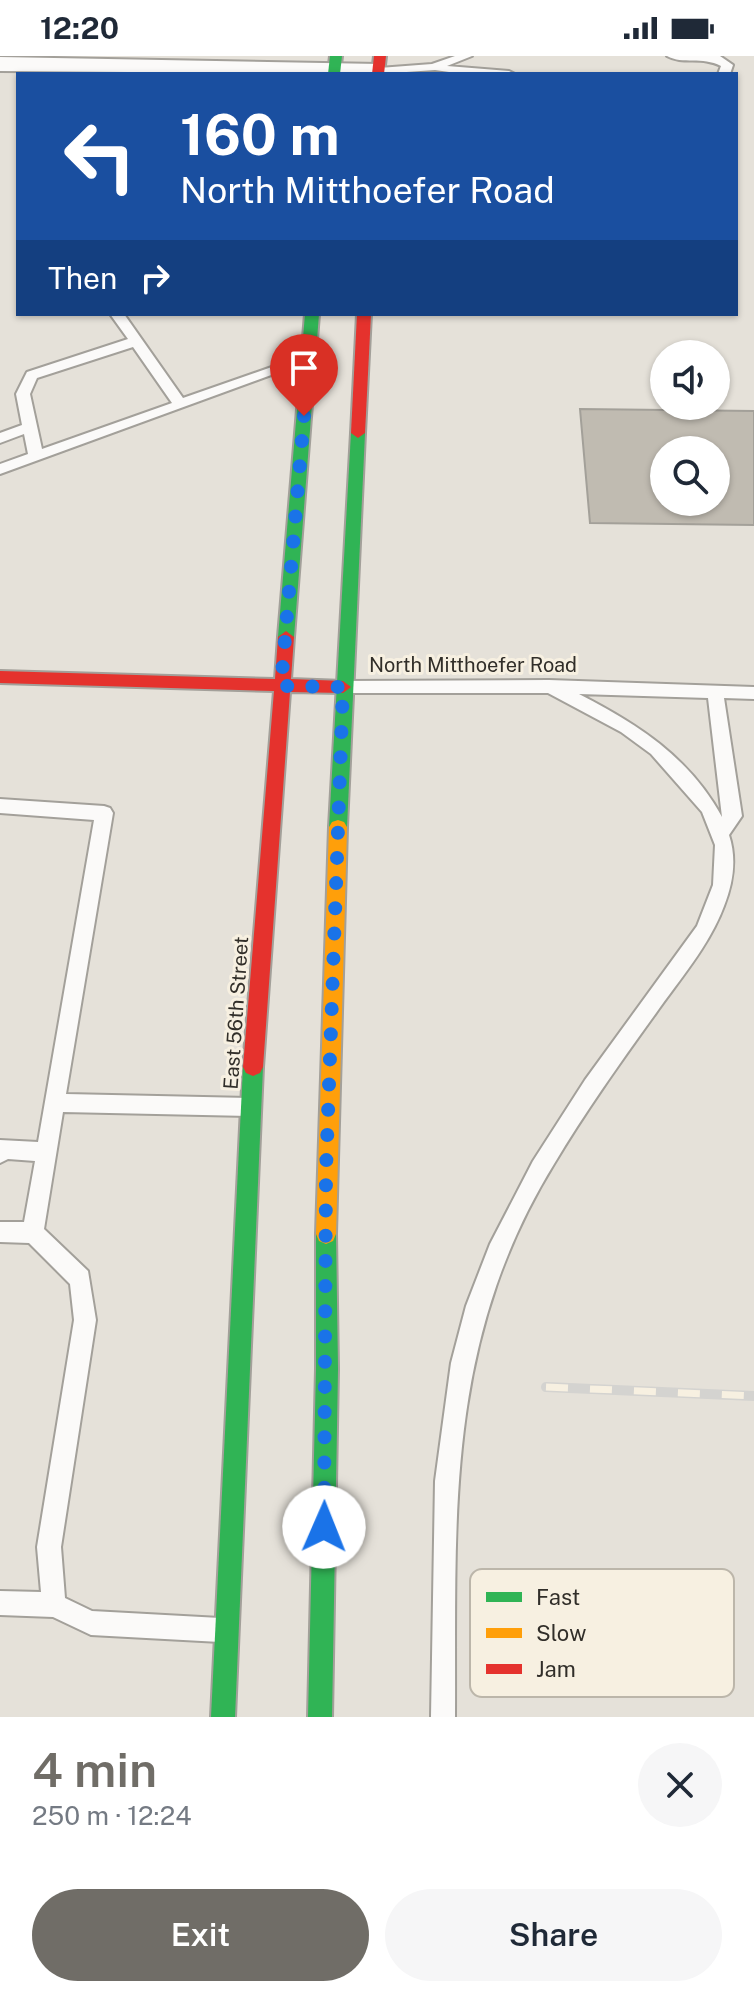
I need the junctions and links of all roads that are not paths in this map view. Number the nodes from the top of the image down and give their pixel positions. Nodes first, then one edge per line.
1 (466, 56) edge
2 (673, 56) edge
3 (263, 63) edge
4 (0, 64) edge
5 (335, 67) edge
6 (379, 67) edge
7 (433, 67) junction
8 (452, 72) edge
9 (725, 72) edge
10 (118, 316) edge
11 (312, 316) edge
12 (364, 316) edge
13 (136, 341) junction
14 (308, 359) junction
15 (180, 404) junction
16 (30, 427) junction
17 (0, 438) edge
18 (36, 456) junction
19 (0, 469) edge
20 (0, 677) edge
21 (281, 686) junction
22 (549, 686) junction
23 (343, 687) junction
24 (715, 691) junction
25 (754, 693) edge
26 (0, 806) edge
27 (722, 832) junction
28 (57, 1103) junction
29 (251, 1107) junction
30 (1, 1145) edge
31 (48, 1152) junction
32 (0, 1232) edge
33 (33, 1233) junction
34 (0, 1603) edge
35 (54, 1605) junction
36 (227, 1630) junction
37 (223, 1717) edge
38 (320, 1717) edge
39 (443, 1717) edge

1 - 7 lane
2 - 9 lane
3 - 4 street
3 - 5 street
5 - 6 street
6 - 7 lane
7 - 8 lane
10 - 13 lane
11 - 14 main road, East 56th Street
12 - 23 main road
13 - 15 lane
13 - 16 lane
14 - 15 lane
14 - 21 main road, East 56th Street
15 - 18 lane
16 - 17 lane
16 - 18 lane
18 - 19 lane
20 - 21 main road, North Mitthoefer Road
21 - 23 main road, North Mitthoefer Road
21 - 29 main road, East 56th Street
22 - 23 lane, North Mitthoefer Road
22 - 24 lane, North Mitthoefer Road
22 - 27 lane
23 - 38 main road
24 - 25 lane, North Mitthoefer Road
24 - 27 lane
26 - 28 lane
27 - 39 lane
28 - 29 lane
28 - 31 lane
29 - 36 main road, East 56th Street
30 - 31 lane
31 - 33 lane
32 - 33 lane
33 - 35 lane
34 - 35 lane
35 - 36 lane
36 - 37 main road, East 56th Street

